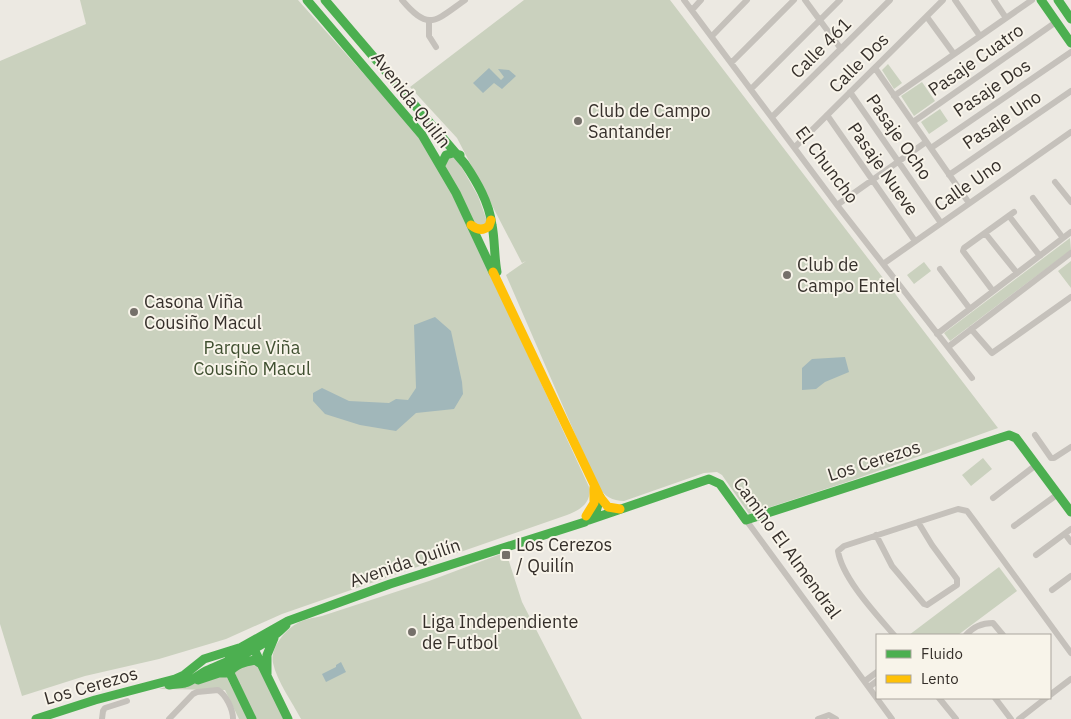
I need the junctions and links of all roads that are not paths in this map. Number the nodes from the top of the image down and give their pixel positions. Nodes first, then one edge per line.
1 (307, 0) edge
2 (326, 0) edge
3 (402, 0) edge
4 (464, 0) edge
5 (684, 0) edge
6 (702, 0) edge
7 (747, 0) edge
8 (794, 0) edge
9 (805, 0) edge
10 (840, 0) edge
11 (890, 0) edge
12 (943, 0) edge
13 (955, 0) edge
14 (994, 0) edge
15 (1032, 0) edge
16 (1041, 0) edge
17 (1058, 0) edge
18 (692, 10) junction
19 (927, 16) junction
20 (1006, 18) junction
21 (1071, 19) edge
22 (428, 20) junction
23 (820, 20) junction
24 (1056, 22) junction
25 (712, 36) junction
26 (980, 36) junction
27 (1071, 43) edge
28 (436, 47) dead end
29 (841, 49) junction
30 (1071, 52) edge
31 (954, 54) junction
32 (731, 62) junction
33 (875, 68) junction
34 (751, 89) junction
35 (1071, 91) edge
36 (850, 92) junction
37 (894, 96) junction
38 (827, 115) junction
39 (772, 117) junction
40 (913, 122) junction
41 (1071, 132) edge
42 (926, 142) junction
43 (795, 147) junction
44 (931, 148) junction
45 (460, 156) junction
46 (898, 162) junction
47 (441, 165) junction
48 (949, 175) junction
49 (872, 180) junction
50 (1055, 182) dead end
51 (1033, 198) dead end
52 (1071, 202) edge
53 (969, 203) junction
54 (837, 205) junction
55 (491, 220) junction
56 (941, 222) junction
57 (471, 225) junction
58 (1071, 232) edge
59 (985, 233) junction
60 (1063, 238) junction
61 (915, 241) junction
62 (1071, 253) edge
63 (1040, 256) junction
64 (883, 264) junction
65 (940, 269) dead end
66 (1016, 274) junction
67 (500, 284) junction
68 (993, 291) junction
69 (1071, 297) edge
70 (970, 309) junction
71 (971, 329) junction
72 (938, 334) junction
73 (948, 347) junction
74 (972, 378) dead end
75 (1035, 435) dead end
76 (1071, 447) edge
77 (1036, 465) junction
78 (1058, 494) junction
79 (993, 498) dead end
80 (598, 503) junction
81 (620, 509) junction
82 (1071, 512) edge
83 (609, 513) junction
84 (590, 520) junction
85 (746, 520) junction
86 (918, 522) junction
87 (574, 525) junction
88 (1014, 526) dead end
89 (1071, 529) edge
90 (1065, 534) junction
91 (876, 535) junction
92 (1071, 542) edge
93 (1036, 554) dead end
94 (1071, 576) edge
95 (1052, 590) dead end
96 (292, 620) junction
97 (893, 634) edge
98 (967, 634) edge
99 (1002, 634) edge
100 (274, 637) junction
101 (250, 642) junction
102 (240, 648) junction
103 (254, 650) junction
104 (1071, 653) edge
105 (227, 663) junction
106 (261, 664) junction
107 (229, 673) junction
108 (876, 673) edge
109 (1071, 679) edge
110 (269, 681) junction
111 (876, 681) edge
112 (186, 683) junction
113 (867, 684) junction
114 (156, 685) junction
115 (1051, 694) edge
116 (876, 697) edge
117 (878, 699) edge
118 (940, 699) edge
119 (996, 699) edge
120 (1045, 699) edge
121 (127, 701) dead end
122 (36, 719) edge
123 (102, 719) edge
124 (169, 719) edge
125 (233, 719) edge
126 (252, 719) edge
127 (288, 719) edge
128 (818, 719) edge
129 (836, 719) edge
130 (892, 719) edge
131 (956, 719) edge
132 (1011, 719) edge
133 (1019, 719) edge

1 - 47 main road, Avenida Quilín
2 - 45 main road, Avenida Quilín
3 - 22 street
4 - 22 street
5 - 18 street, El Chuncho
6 - 18 street
7 - 25 street
8 - 32 street
9 - 23 street
10 - 23 street
11 - 29 street, Calle 461
12 - 19 street, Calle Dos
13 - 26 street
14 - 20 street
15 - 20 street
16 - 24 main road
17 - 21 main road
18 - 25 street, El Chuncho
19 - 31 street
19 - 33 street, Calle Dos
20 - 26 street
22 - 28 street
23 - 29 street
23 - 34 street
24 - 27 main road
24 - 40 street, Pasaje Cuatro
25 - 32 street, El Chuncho
26 - 31 street
29 - 39 street, Calle 461
30 - 44 street, Pasaje Dos
31 - 37 street
32 - 34 street, El Chuncho
33 - 36 street, Calle Dos
33 - 37 street
34 - 39 street, El Chuncho
35 - 48 street, Pasaje Uno
36 - 38 street, Calle Dos
36 - 46 street, Pasaje Ocho
37 - 40 street
38 - 43 street, Calle Dos
38 - 49 street, Pasaje Nueve
39 - 43 street, El Chuncho
40 - 42 street
41 - 53 street, Calle Uno
42 - 44 street
42 - 46 street
43 - 54 street, El Chuncho
44 - 48 street
45 - 47 main road
45 - 55 main road, Avenida Quilín
46 - 49 street
46 - 56 street, Pasaje Ocho
47 - 57 main road, Avenida Quilín
48 - 53 street
49 - 54 street
49 - 61 street, Pasaje Nueve
50 - 52 street
51 - 60 street
53 - 56 street, Calle Uno
54 - 64 street, El Chuncho
55 - 57 main road
55 - 67 main road, Avenida Quilín
56 - 61 street, Calle Uno
57 - 67 main road, Avenida Quilín
58 - 60 street
59 - 63 street
59 - 66 street
59 - 68 street
60 - 63 street
61 - 64 street, Calle Uno
62 - 71 street
63 - 66 street
64 - 72 street, El Chuncho
65 - 70 street
66 - 68 street
67 - 80 main road, Avenida Quilín
68 - 70 street
69 - 71 street
70 - 72 street
71 - 73 street
72 - 73 street, El Chuncho
73 - 74 street, El Chuncho
75 - 76 street
77 - 78 main road
77 - 79 street
77 - 85 main road, Los Cerezos
78 - 82 main road
78 - 88 street
80 - 81 main road
80 - 83 main road
80 - 84 main road
80 - 87 main road, Avenida Quilín
81 - 83 main road, Camino El Almendral
81 - 85 main road, Camino El Almendral
83 - 84 main road, Camino El Almendral
84 - 87 main road, Avenida Quilín
85 - 113 street, Camino El Almendral
86 - 91 street
86 - 91 street
86 - 104 street
87 - 96 main road, Avenida Quilín
89 - 90 street
90 - 92 street
90 - 93 street
91 - 97 street
94 - 95 street
96 - 100 main road, Los Cerezos
96 - 101 main road, Avenida Quilín
98 - 99 street
100 - 103 main road, Los Cerezos
100 - 110 main road
101 - 102 main road, Avenida Quilín
101 - 103 main road
102 - 105 main road, Avenida Quilín
102 - 114 main road, Los Cerezos
103 - 105 main road, Los Cerezos
103 - 106 main road
105 - 107 main road
105 - 112 main road, Los Cerezos
106 - 107 main road
106 - 110 main road
107 - 112 main road
107 - 126 main road
108 - 113 street
109 - 115 street
110 - 127 main road
111 - 113 street
112 - 114 main road, Los Cerezos
113 - 116 street, Camino El Almendral
114 - 122 main road, Los Cerezos
117 - 130 street, Camino El Almendral
118 - 131 street
119 - 132 street
120 - 133 street
121 - 123 street
124 - 125 street
128 - 129 street

